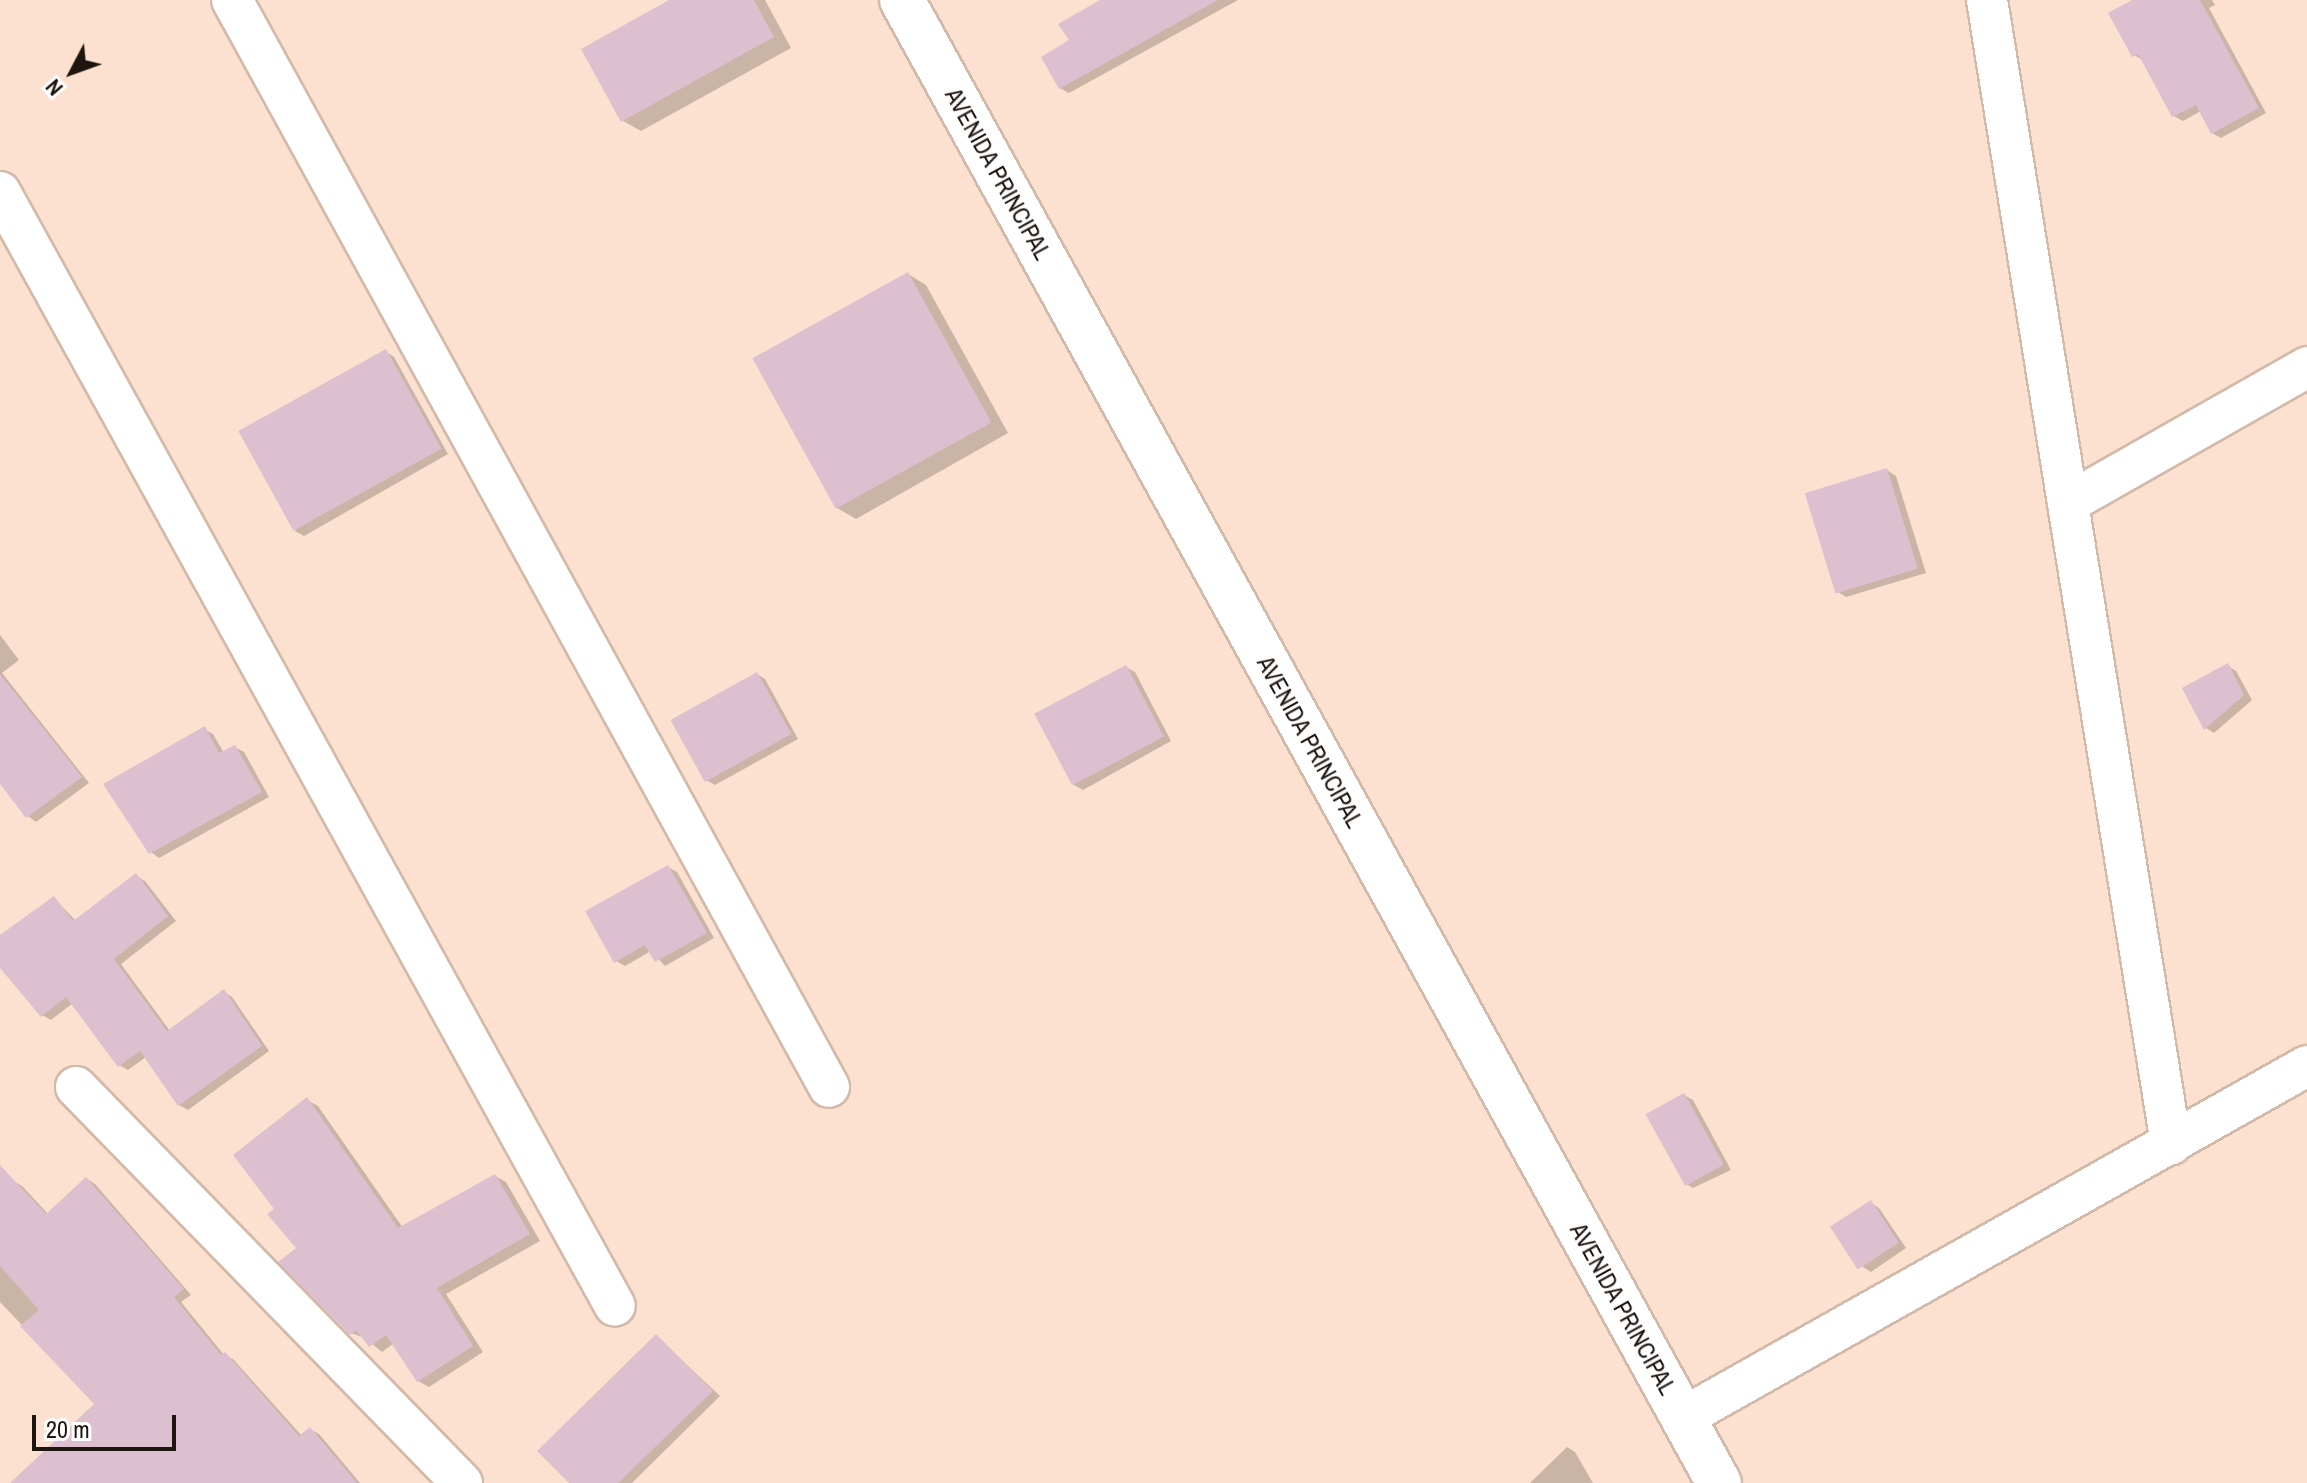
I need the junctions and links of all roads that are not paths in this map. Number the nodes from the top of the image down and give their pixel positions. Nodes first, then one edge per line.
1 (232, 0) edge
2 (902, 0) edge
3 (1987, 0) edge
4 (0, 192) edge
5 (2307, 367) edge
6 (2068, 503) junction
7 (2307, 1066) edge
8 (76, 1087) dead end
9 (829, 1087) dead end
10 (2171, 1144) junction
11 (615, 1306) dead end
12 (1682, 1418) junction
13 (462, 1483) edge
14 (1719, 1483) edge

1 - 9 street
2 - 12 street, AVENIDA PRINCIPAL
3 - 6 street
4 - 11 street
5 - 6 street
6 - 10 street
7 - 10 street
8 - 13 street
10 - 12 street
12 - 14 street, AVENIDA PRINCIPAL

